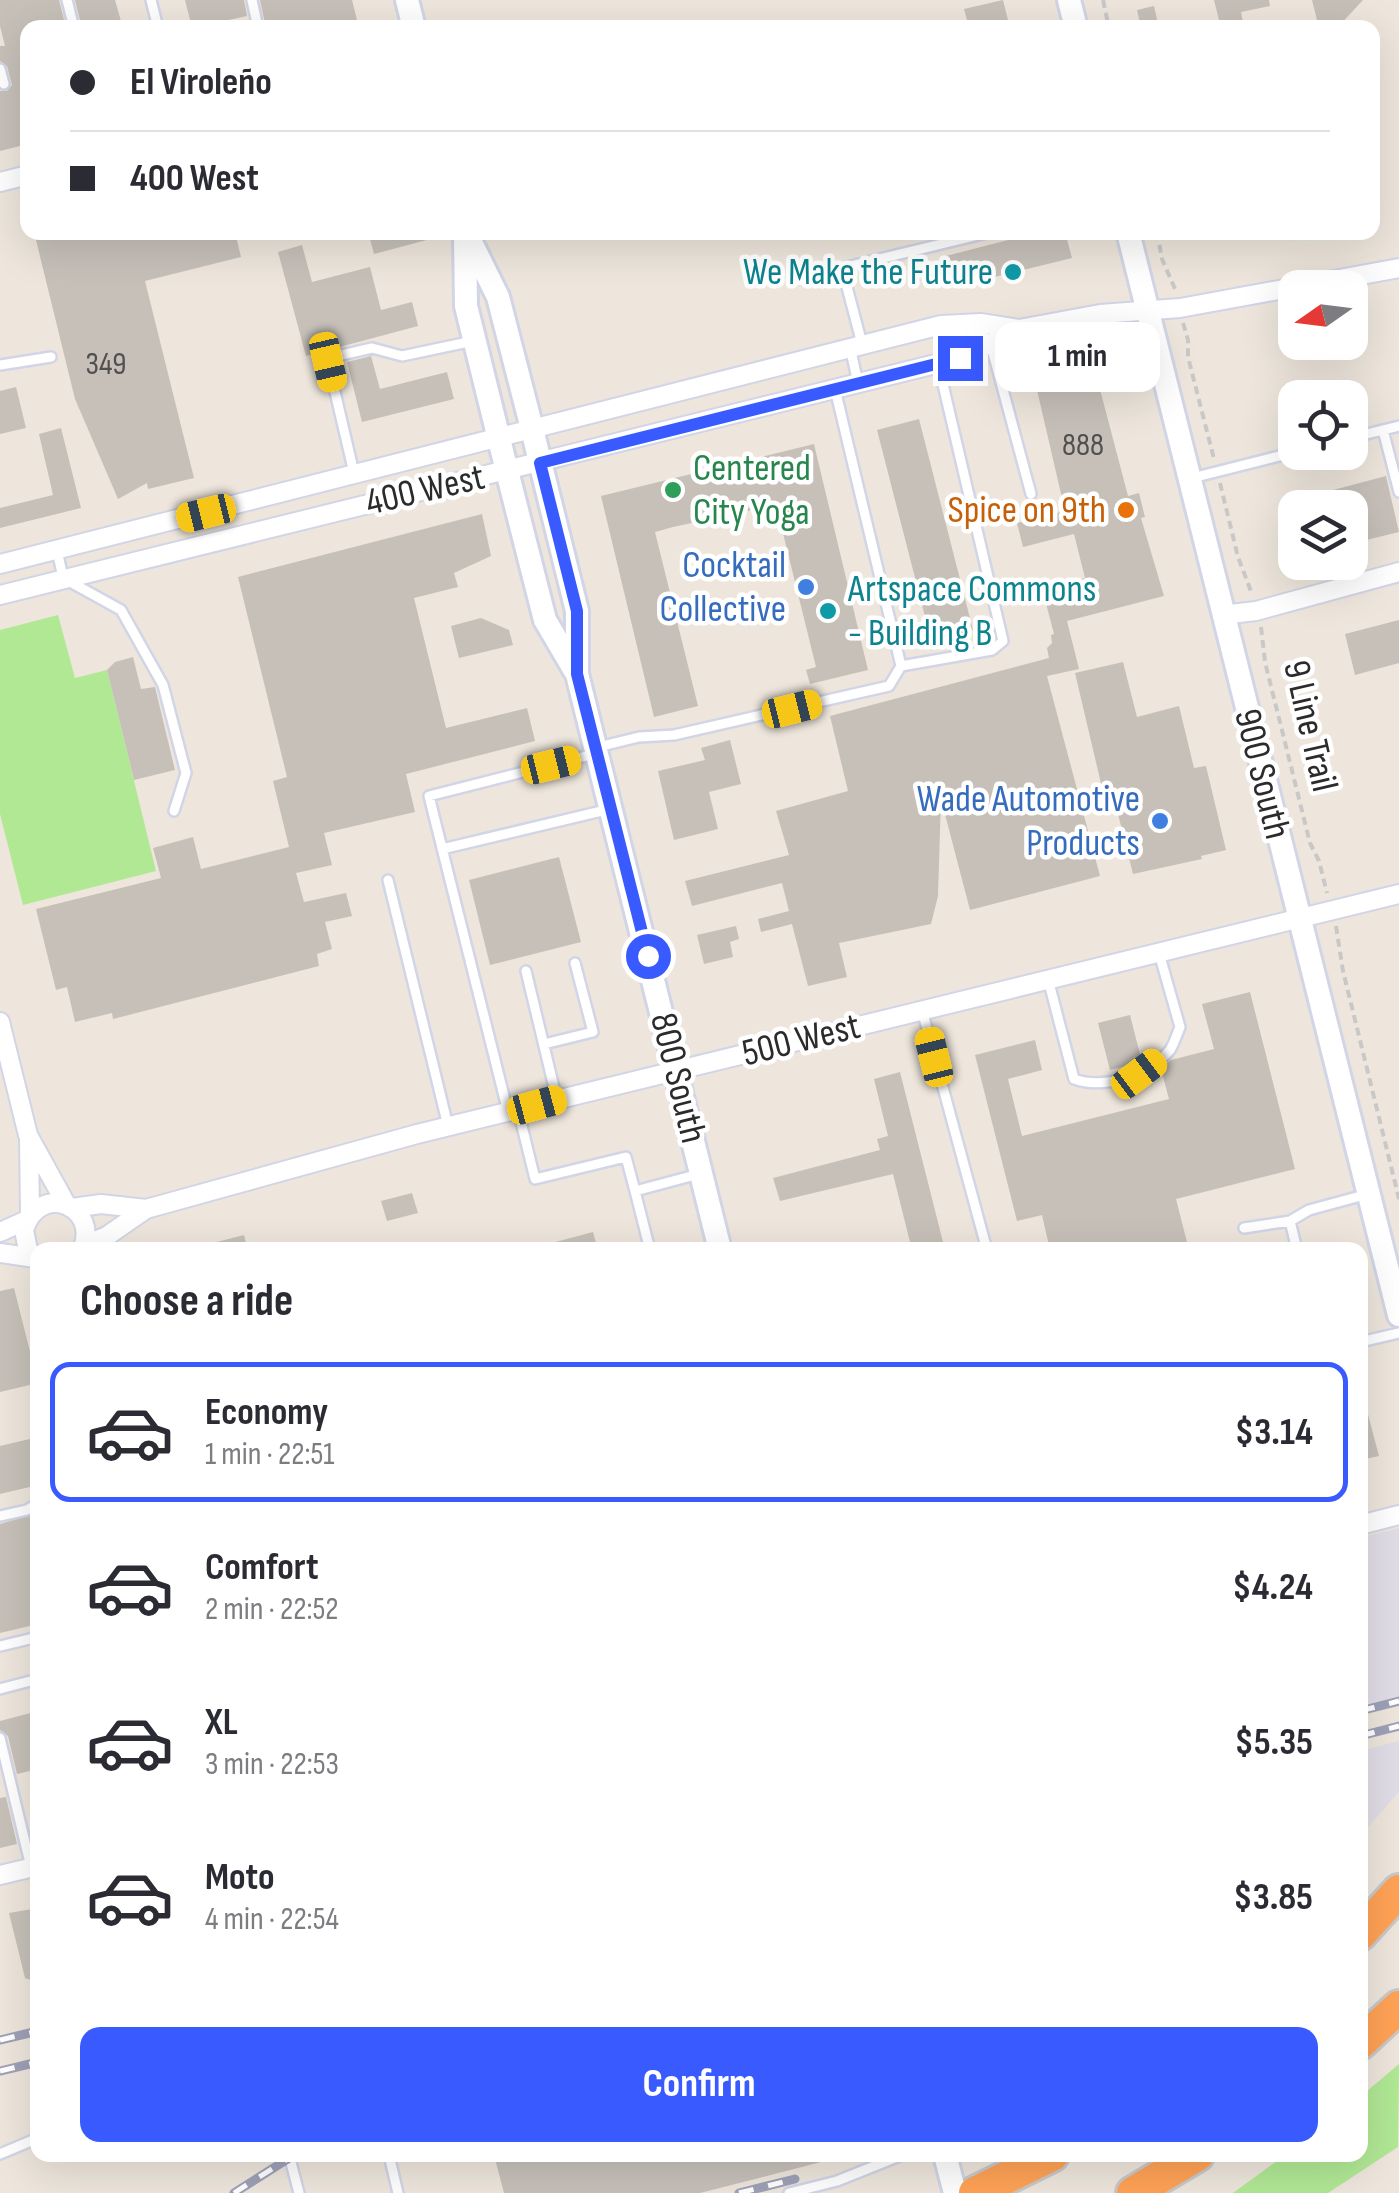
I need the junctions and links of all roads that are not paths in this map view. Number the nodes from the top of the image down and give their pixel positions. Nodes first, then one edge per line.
1 (0, 69) edge
2 (4, 84) dead end
3 (465, 240) edge
4 (469, 240) edge
5 (958, 240) edge
6 (1130, 240) edge
7 (1399, 268) edge
8 (1146, 310) junction
9 (1019, 329) junction
10 (474, 340) junction
11 (991, 345) junction
12 (856, 346) junction
13 (51, 357) dead end
14 (938, 363) junction
15 (0, 365) edge
16 (858, 383) junction
17 (836, 388) junction
18 (1399, 426) edge
19 (532, 429) junction
20 (1384, 430) junction
21 (1368, 434) edge
22 (498, 438) junction
23 (1278, 456) edge
24 (540, 463) junction
25 (506, 471) junction
26 (355, 476) junction
27 (1189, 479) junction
28 (1399, 492) edge
29 (1030, 494) dead end
30 (57, 550) junction
31 (0, 564) edge
32 (1399, 572) edge
33 (64, 578) junction
34 (0, 595) edge
35 (1222, 615) junction
36 (902, 666) junction
37 (577, 674) junction
38 (596, 751) junction
39 (610, 809) junction
40 (174, 811) dead end
41 (442, 849) junction
42 (388, 880) dead end
43 (1399, 894) edge
44 (1298, 918) junction
45 (1160, 953) junction
46 (575, 963) dead end
47 (526, 971) dead end
48 (1048, 979) junction
49 (922, 1010) junction
50 (0, 1022) edge
51 (544, 1044) junction
52 (676, 1070) junction
53 (557, 1100) junction
54 (513, 1111) junction
55 (448, 1126) junction
56 (28, 1135) junction
57 (702, 1173) junction
58 (635, 1191) junction
59 (1368, 1194) junction
60 (69, 1206) junction
61 (146, 1209) junction
62 (29, 1218) junction
63 (1290, 1221) junction
64 (1244, 1228) dead end
65 (0, 1232) edge
66 (83, 1242) edge
67 (94, 1242) edge
68 (648, 1242) edge
69 (718, 1242) edge
70 (985, 1242) edge
71 (1295, 1242) edge
72 (30, 1249) edge
73 (0, 1253) edge
74 (30, 1258) edge
75 (1399, 1316) edge
76 (1399, 1333) edge
77 (1368, 1340) edge
78 (30, 1508) edge
79 (0, 1516) edge
80 (1399, 1516) edge
81 (1368, 1523) edge
82 (30, 1639) edge
83 (0, 1646) edge
84 (30, 1681) edge
85 (0, 1689) edge
86 (0, 1738) edge
87 (30, 1852) edge
88 (30, 1868) edge
89 (0, 1875) edge
90 (1399, 1892) edge
91 (1368, 1925) edge
92 (1399, 2007) edge
93 (1368, 2035) edge
94 (30, 2141) edge
95 (0, 2154) edge
96 (291, 2162) edge
97 (390, 2162) edge
98 (874, 2162) edge
99 (947, 2162) edge
100 (1039, 2162) edge
101 (1185, 2162) edge
102 (298, 2193) edge
103 (396, 2193) edge
104 (789, 2193) edge
105 (955, 2193) edge
106 (976, 2193) edge
107 (1134, 2193) edge

1 - 2 lane
3 - 10 street, 800 South
4 - 19 street, 800 South
5 - 12 lane
6 - 8 street, 900 South
7 - 8 street, 400 West
8 - 9 street, 400 West
8 - 27 street, 900 South
9 - 11 street, 400 West
9 - 12 street, 400 West
10 - 22 street, 800 South
10 - 26 lane
11 - 14 street, 400 West
11 - 29 lane
12 - 16 lane
12 - 19 street, 400 West
13 - 15 lane
14 - 16 street, 400 West
14 - 36 lane
16 - 17 street, 400 West
17 - 24 street, 400 West
17 - 36 lane
18 - 20 lane
19 - 22 street, 400 West
19 - 24 street, 800 South
20 - 21 lane
20 - 28 lane
22 - 25 street, 800 South
22 - 26 street, 400 West
23 - 27 lane
24 - 25 street, 400 West
24 - 37 street, 800 South
25 - 33 street, 400 West
25 - 37 street, 800 South
26 - 30 street, 400 West
27 - 35 street, 900 South
30 - 31 street, 400 West
30 - 33 lane
32 - 35 street
33 - 34 street, 400 West
33 - 40 lane
35 - 44 street, 900 South
36 - 38 lane
37 - 38 street, 800 South
38 - 39 street, 800 South
38 - 41 lane
39 - 41 lane
39 - 52 street, 800 South
41 - 54 lane
42 - 55 lane
43 - 44 street, 500 West
44 - 45 street, 500 West
44 - 59 street, 900 South
45 - 48 street, 500 West
45 - 48 lane
46 - 51 lane
47 - 51 lane
48 - 49 street, 500 West
49 - 52 street, 500 West
49 - 70 lane
50 - 56 street
51 - 53 lane
52 - 53 street, 500 West
52 - 57 street, 800 South
53 - 54 street, 500 West
54 - 55 street, 500 West
54 - 58 lane
55 - 61 street, 500 West
56 - 60 street
56 - 62 street
57 - 58 lane
57 - 69 street, 800 South
58 - 68 lane
59 - 63 lane
59 - 75 street, 900 South
60 - 61 street, 500 West
60 - 62 street, 500 West
60 - 66 street
61 - 67 street, 500 West
62 - 65 street
62 - 72 street
63 - 64 lane
63 - 71 lane
73 - 74 street
76 - 77 lane
78 - 79 lane
80 - 81 street
82 - 83 lane
84 - 85 lane
86 - 87 lane
88 - 89 street
90 - 91 highway
92 - 93 highway
94 - 95 lane
96 - 102 lane
97 - 103 lane
98 - 104 lane
99 - 105 street
100 - 106 highway
101 - 107 highway

